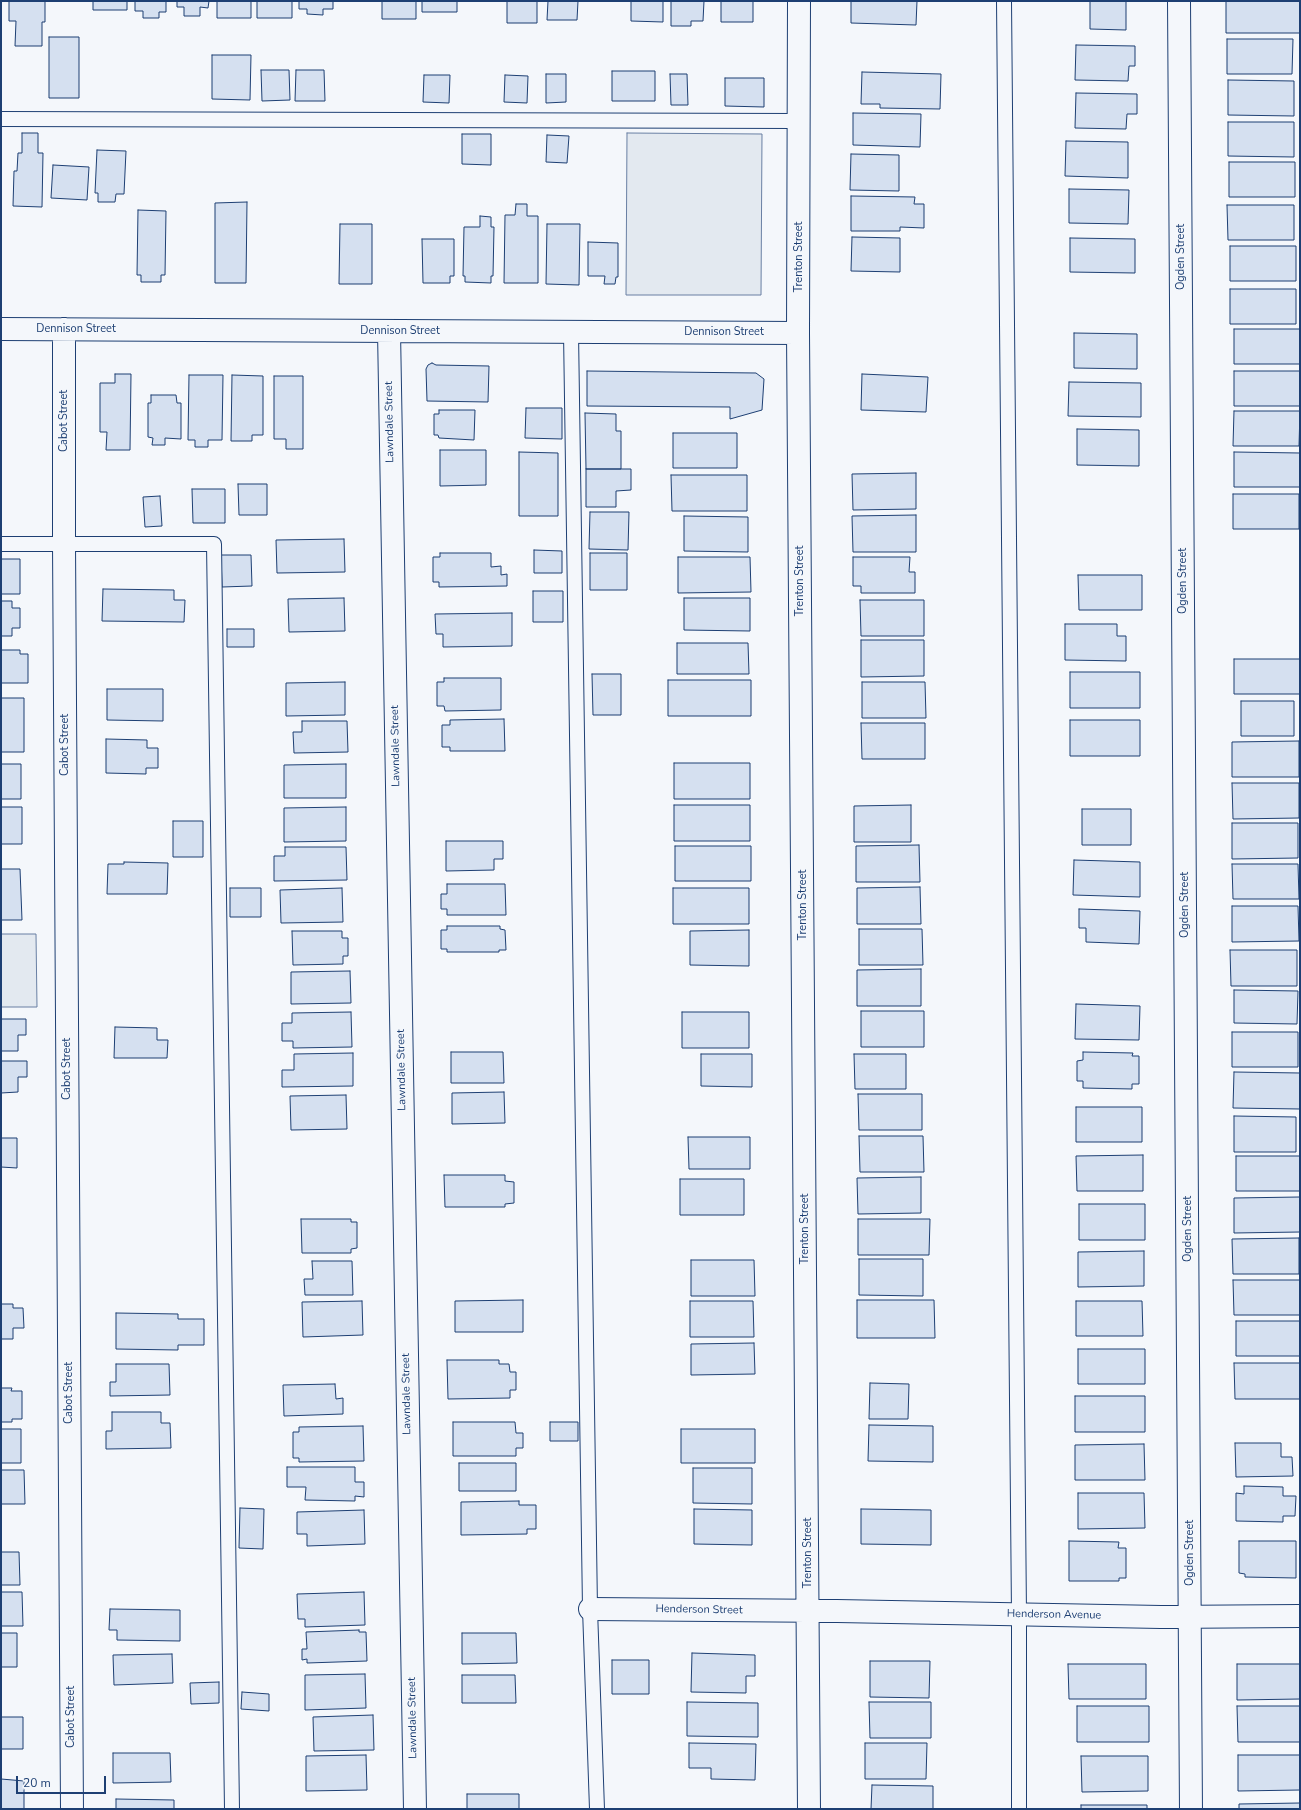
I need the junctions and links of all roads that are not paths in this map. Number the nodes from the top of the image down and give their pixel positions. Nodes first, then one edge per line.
1 (799, 1) edge
2 (1004, 1) edge
3 (1179, 1) edge
4 (1, 119) edge
5 (799, 121) junction
6 (1, 329) edge
7 (64, 329) junction
8 (389, 331) junction
9 (570, 332) junction
10 (798, 333) junction
11 (1, 544) edge
12 (64, 544) junction
13 (590, 1609) junction
14 (808, 1611) junction
15 (1019, 1614) junction
16 (1190, 1616) junction
17 (1300, 1616) edge
18 (72, 1809) edge
19 (232, 1809) edge
20 (415, 1809) edge
21 (597, 1809) edge
22 (809, 1809) edge
23 (1019, 1809) edge
24 (1191, 1809) edge

1 - 5 street, Trenton Street
2 - 15 lane
3 - 16 street, Ogden Street
4 - 5 lane
5 - 10 street, Trenton Street
6 - 7 street, Dennison Street
7 - 8 street, Dennison Street
7 - 12 street, Cabot Street
8 - 9 street, Dennison Street
8 - 20 street, Lawndale Street
9 - 10 street, Dennison Street
9 - 13 lane
10 - 14 street, Trenton Street
11 - 12 lane
12 - 18 street, Cabot Street
12 - 19 lane
13 - 14 street, Henderson Street
13 - 21 lane
14 - 15 street, Henderson Avenue
14 - 22 street, Trenton Street
15 - 16 street, Henderson Avenue
15 - 23 lane
16 - 17 street, Henderson Avenue
16 - 24 street, Ogden Street

